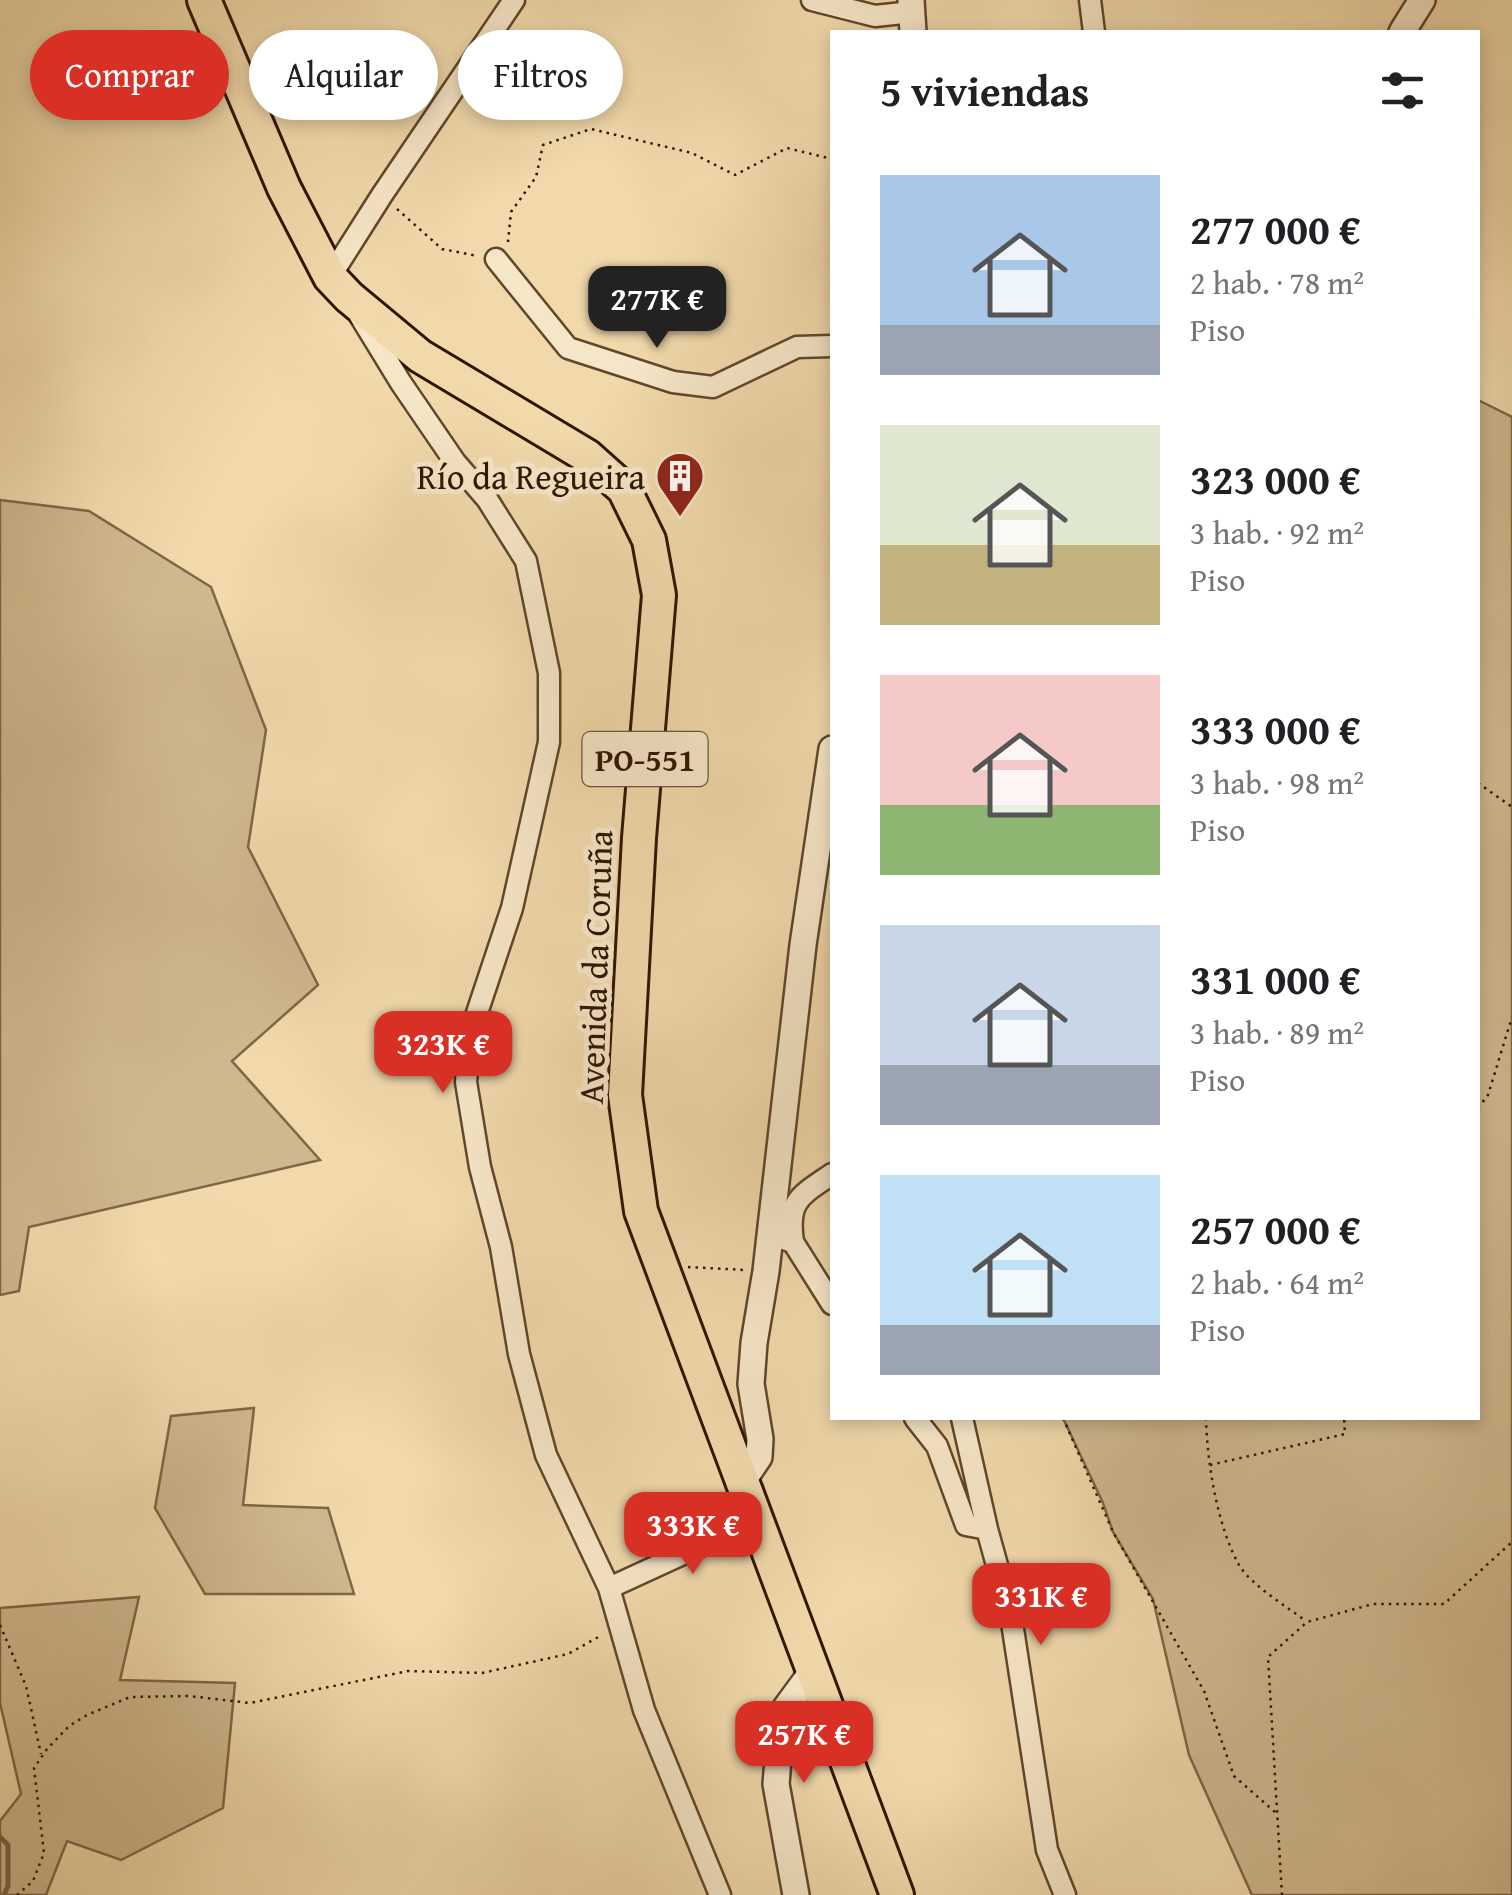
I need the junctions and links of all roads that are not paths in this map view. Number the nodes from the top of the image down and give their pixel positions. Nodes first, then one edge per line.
1 (514, 0) edge
2 (812, 0) edge
3 (1090, 0) edge
4 (1422, 0) edge
5 (208, 2) edge
6 (912, 15) edge
7 (1094, 30) edge
8 (1403, 30) edge
9 (496, 258) road end
10 (340, 287) junction
11 (830, 346) edge
12 (830, 763) edge
13 (830, 1175) edge
14 (782, 1238) junction
15 (830, 1301) edge
16 (755, 1414) junction
17 (917, 1420) edge
18 (962, 1420) edge
19 (733, 1442) junction
20 (748, 1475) junction
21 (757, 1520) junction
22 (986, 1529) junction
23 (609, 1588) junction
24 (812, 1672) junction
25 (720, 1895) edge
26 (796, 1895) edge
27 (897, 1895) edge
28 (1066, 1895) edge

1 - 10 street
2 - 6 street
3 - 7 street
4 - 8 street
5 - 10 main road, Avenida da Coruña / PO-551
9 - 11 street
10 - 19 main road, Avenida da Coruña / PO-551
10 - 23 street
12 - 14 street
13 - 14 street
14 - 15 street
14 - 16 street
16 - 19 street
16 - 20 street
17 - 22 street
18 - 22 street
19 - 20 main road, Avenida da Coruña / PO-551
20 - 21 main road, Avenida da Coruña / PO-551
21 - 23 street
21 - 24 main road, Avenida da Coruña / PO-551
22 - 28 street
23 - 25 street
24 - 26 street
24 - 27 main road, PO-551

